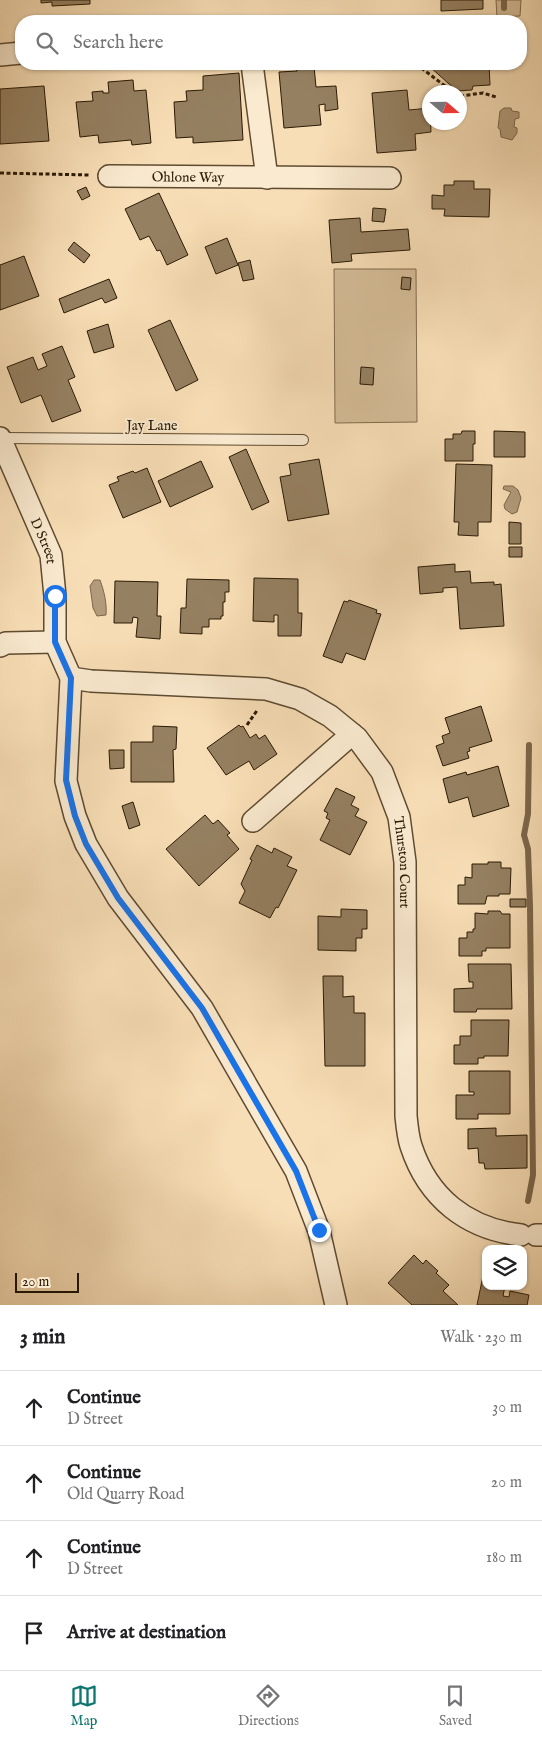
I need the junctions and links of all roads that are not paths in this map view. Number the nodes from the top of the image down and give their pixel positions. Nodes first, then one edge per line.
1 (15, 54) edge
2 (0, 55) edge
3 (253, 70) edge
4 (109, 176) road end
5 (267, 178) junction
6 (390, 178) dead end
7 (0, 438) edge
8 (304, 440) dead end
9 (55, 642) junction
10 (0, 646) edge
11 (71, 678) junction
12 (352, 734) junction
13 (253, 821) dead end
14 (533, 1235) edge
15 (336, 1305) edge

1 - 2 street
3 - 5 street
4 - 5 street, Ohlone Way
5 - 6 street, Ohlone Way
7 - 8 lane, Jay Lane
7 - 9 street, D Street
9 - 10 street
9 - 11 street, D Street
11 - 12 street, Thurston Court
11 - 15 street
12 - 13 street
12 - 14 street, Thurston Court

